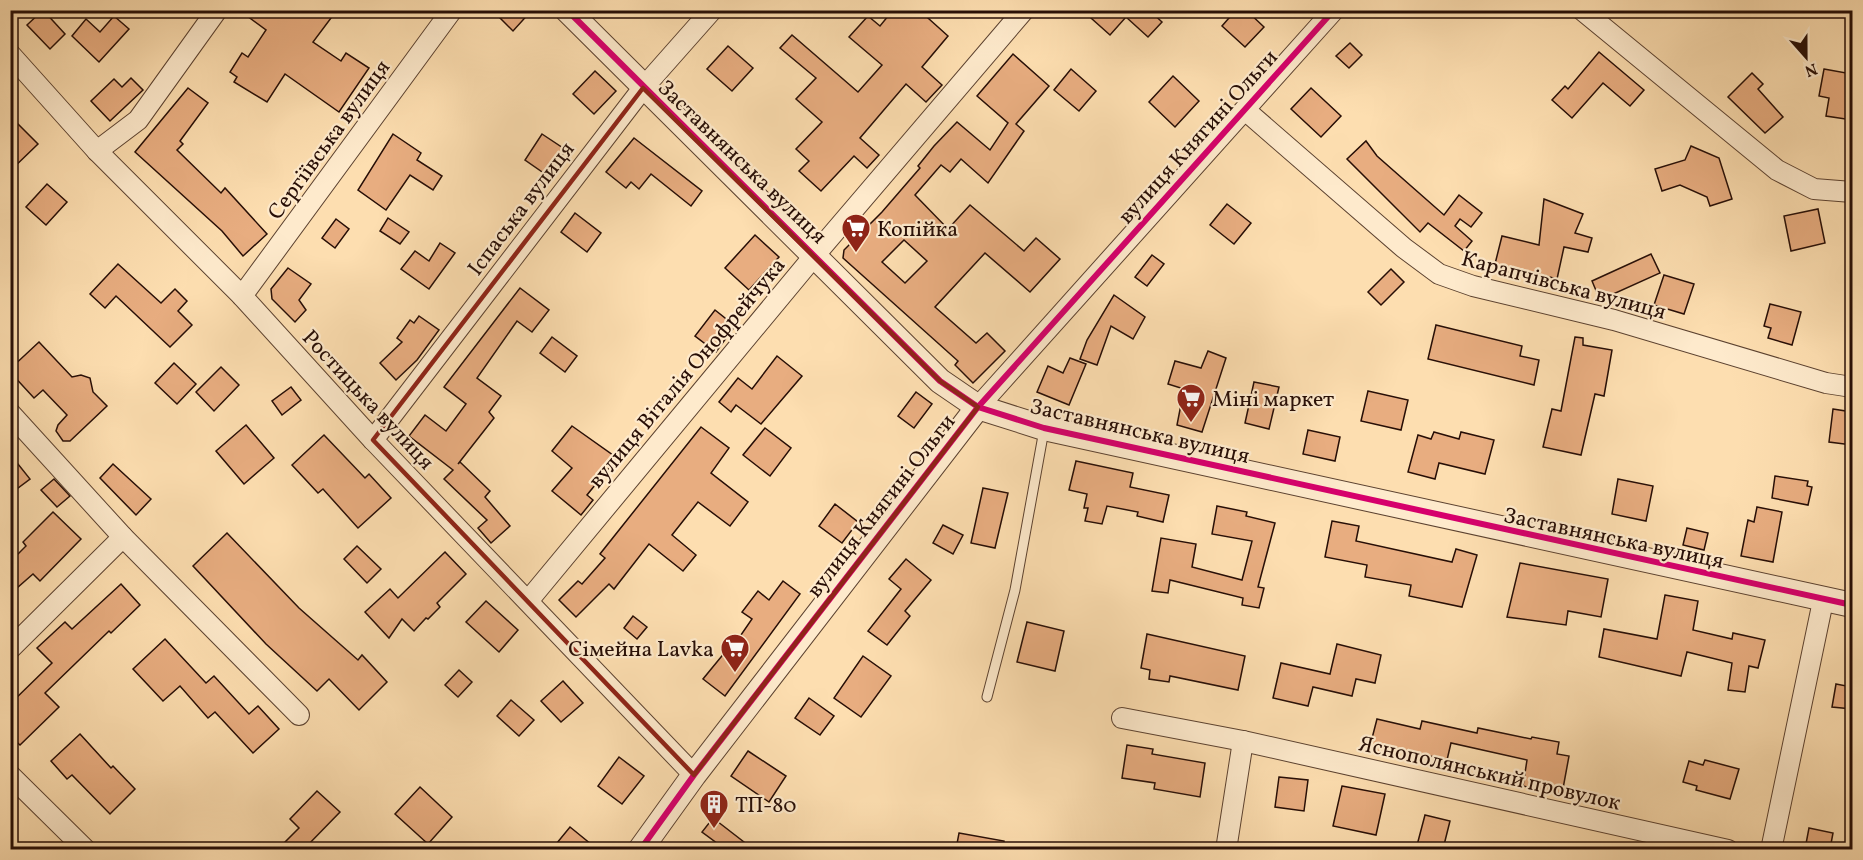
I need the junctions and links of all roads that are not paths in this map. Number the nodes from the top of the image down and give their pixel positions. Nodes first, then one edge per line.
1 (217, 10) edge
2 (453, 10) edge
3 (567, 10) edge
4 (712, 10) edge
5 (1024, 10) edge
6 (1334, 10) edge
7 (1582, 10) edge
8 (10, 54) edge
9 (643, 88) junction
10 (1245, 110) junction
11 (97, 151) junction
12 (1852, 192) edge
13 (814, 256) junction
14 (242, 296) junction
15 (1852, 387) edge
16 (978, 407) junction
17 (10, 412) edge
18 (1044, 428) junction
19 (373, 440) junction
20 (123, 537) junction
21 (528, 601) junction
22 (1823, 601) junction
23 (1852, 606) edge
24 (10, 649) edge
25 (987, 697) dead end
26 (299, 715) dead end
27 (1122, 718) dead end
28 (1243, 741) junction
29 (10, 775) edge
30 (694, 775) junction
31 (74, 845) edge
32 (640, 849) edge
33 (1226, 849) edge
34 (1728, 849) edge
35 (1772, 849) edge

1 - 11 street
2 - 14 street, Сергіївська вулиця
3 - 9 street, Заставнянська вулиця
4 - 9 street, Іспаська вулиця
5 - 13 street, вулиця Віталія Онофрейчука
6 - 10 street, вулиця Княгині Ольги
7 - 12 street
8 - 11 street, Ростицька вулиця
9 - 13 street, Заставнянська вулиця
9 - 19 street, Іспаська вулиця
10 - 15 street, Карапчівська вулиця
10 - 16 street, вулиця Княгині Ольги
11 - 14 street, Ростицька вулиця
13 - 16 street, Заставнянська вулиця
13 - 21 street, вулиця Віталія Онофрейчука
14 - 19 street, Ростицька вулиця
16 - 18 street, Заставнянська вулиця
16 - 30 street, вулиця Княгині Ольги
17 - 20 street
18 - 22 street, Заставнянська вулиця
18 - 25 lane
19 - 21 street, Ростицька вулиця
20 - 24 street
20 - 26 street
21 - 30 street, Ростицька вулиця
22 - 23 street, Заставнянська вулиця
22 - 35 street
27 - 28 street, Яснополянський провулок
28 - 33 street
28 - 34 street, Яснополянський провулок
29 - 31 street
30 - 32 street, вулиця Княгині Ольги

